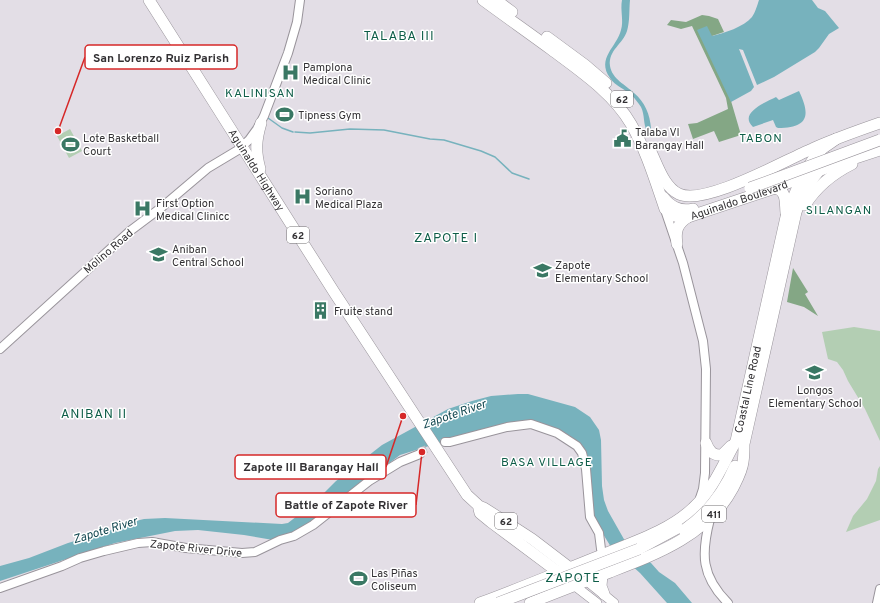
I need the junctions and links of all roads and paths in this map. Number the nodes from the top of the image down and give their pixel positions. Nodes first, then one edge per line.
1 (150, 0) edge
2 (300, 0) edge
3 (483, 0) edge
4 (496, 0) edge
5 (261, 123) junction
6 (880, 123) edge
7 (880, 134) edge
8 (836, 139) junction
9 (880, 140) edge
10 (243, 146) junction
11 (878, 151) edge
12 (772, 168) junction
13 (818, 171) junction
14 (805, 176) junction
15 (263, 179) junction
16 (657, 186) junction
17 (777, 186) junction
18 (665, 208) junction
19 (688, 217) junction
20 (786, 217) junction
21 (791, 232) junction
22 (677, 244) junction
23 (765, 333) junction
24 (0, 349) edge
25 (740, 442) junction
26 (447, 443) tunnel mouth
27 (706, 443) junction
28 (419, 453) tunnel mouth
29 (729, 473) junction
30 (699, 502) junction
31 (479, 506) junction
32 (710, 519) junction
33 (691, 534) junction
34 (705, 544) junction
35 (601, 555) junction
36 (542, 560) junction
37 (569, 567) junction
38 (549, 576) junction
39 (599, 577) junction
40 (575, 586) junction
41 (0, 588) edge
42 (880, 589) edge
43 (553, 594) junction
44 (600, 599) edge
45 (480, 603) edge
46 (498, 603) edge
47 (515, 603) edge
48 (530, 603) edge
49 (614, 603) edge
50 (728, 603) edge
51 (877, 603) edge

1 - 10 highway, Aguinaldo Highway / 62
2 - 5 main road, Molino Road
3 - 16 highway, 62
4 - 12 highway, Aguinaldo Boulevard / 62
5 - 10 main road, Molino Road
5 - 15 highway
6 - 8 highway, Aguinaldo Boulevard / 62
7 - 13 highway
8 - 12 highway, Aguinaldo Boulevard / 62
8 - 14 highway, Coastal Line Road / 411
9 - 16 highway, 62, bridge
10 - 15 highway, Aguinaldo Highway / 62
10 - 24 main road, Molino Road
11 - 13 highway, Aguinaldo Boulevard
11 - 21 highway
12 - 17 highway
13 - 14 highway, Aguinaldo Boulevard
13 - 21 highway, Coastal Line Road / 411
14 - 17 highway, Aguinaldo Boulevard
14 - 20 highway, Coastal Line Road / 411
15 - 31 highway, Aguinaldo Highway / 62
16 - 18 highway, 62
17 - 19 highway, Aguinaldo Boulevard
17 - 20 highway
18 - 19 highway, Aguinaldo Boulevard
18 - 22 main road
19 - 22 highway
20 - 23 highway, Coastal Line Road / 411
21 - 23 highway, Coastal Line Road / 411
22 - 27 main road
23 - 25 highway, Coastal Line Road / 411
25 - 27 highway
25 - 29 highway, 411
25 - 30 highway, Coastal Line Road / 411
25 - 32 highway, Coastal Line Road / 411
26 - 35 main road
27 - 30 main road
28 - 41 main road, Zapote River Drive
29 - 46 highway, 411, bridge
29 - 47 highway, 411
30 - 35 highway, Coastal Line Road / 411
31 - 36 highway, 62
31 - 37 highway, 62
32 - 33 highway, Coastal Line Road / 411
32 - 34 main road
33 - 34 main road
33 - 39 highway, Coastal Line Road / 411
34 - 50 main road
35 - 37 highway, Coastal Line Road / 411
35 - 39 highway
36 - 38 highway, 62
36 - 38 highway
37 - 38 highway, 411
37 - 39 highway, 62
38 - 40 highway, 62
38 - 43 highway
38 - 45 highway, 411
39 - 40 highway, 411
39 - 44 highway
40 - 43 highway, 411
40 - 44 main road, 62
42 - 51 main road
43 - 48 highway, 411
44 - 49 main road, 62

